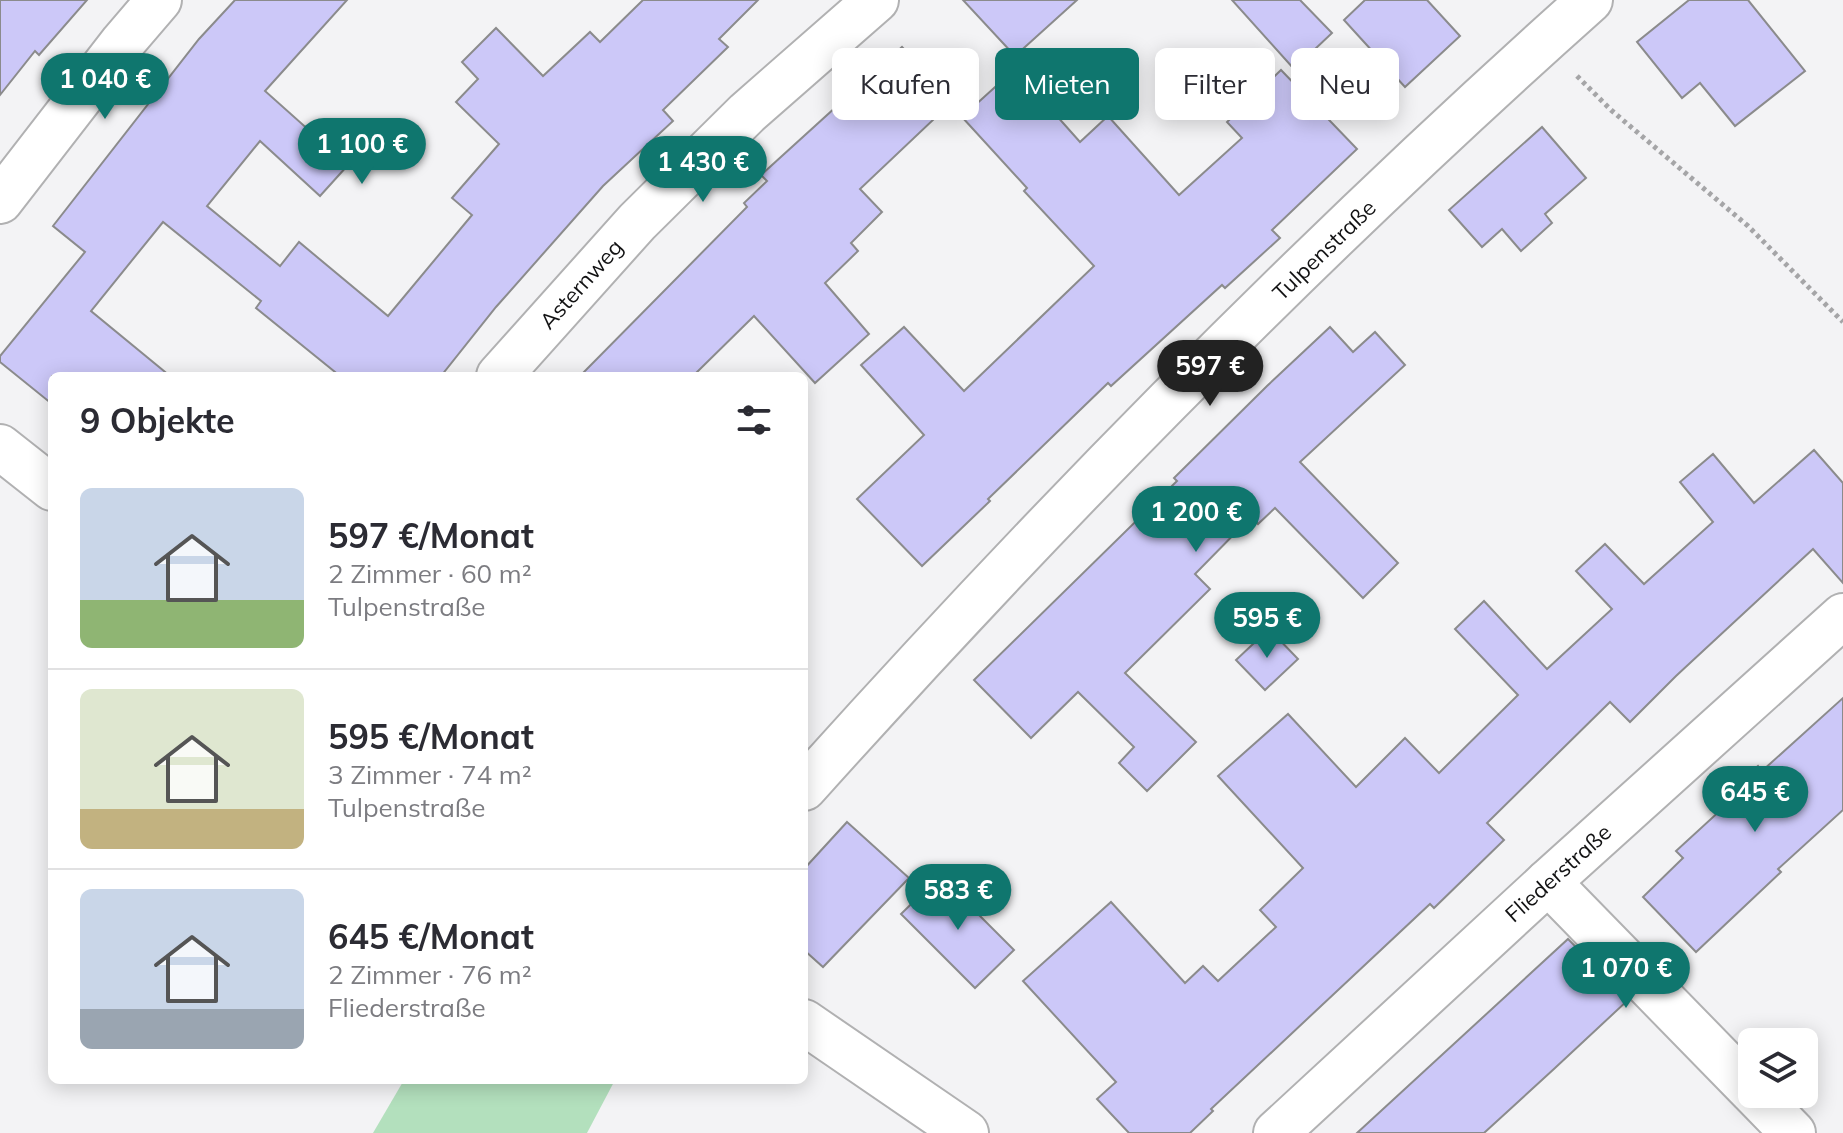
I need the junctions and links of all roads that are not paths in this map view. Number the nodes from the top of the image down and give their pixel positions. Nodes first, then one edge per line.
1 (159, 0) edge
2 (876, 0) edge
3 (1590, 0) edge
4 (0, 201) edge
5 (503, 372) edge
6 (0, 447) edge
7 (48, 485) edge
8 (1843, 616) edge
9 (808, 784) edge
10 (1548, 882) junction
11 (808, 1025) edge
12 (1738, 1077) edge
13 (1769, 1108) edge
14 (966, 1133) edge
15 (1276, 1133) edge
16 (1793, 1133) edge

1 - 4 street
2 - 5 street, Asternweg
3 - 9 street, Tulpenstraße
6 - 7 street
8 - 10 street, Fliederstraße
10 - 12 street
10 - 15 street, Fliederstraße
11 - 14 street
13 - 16 street

